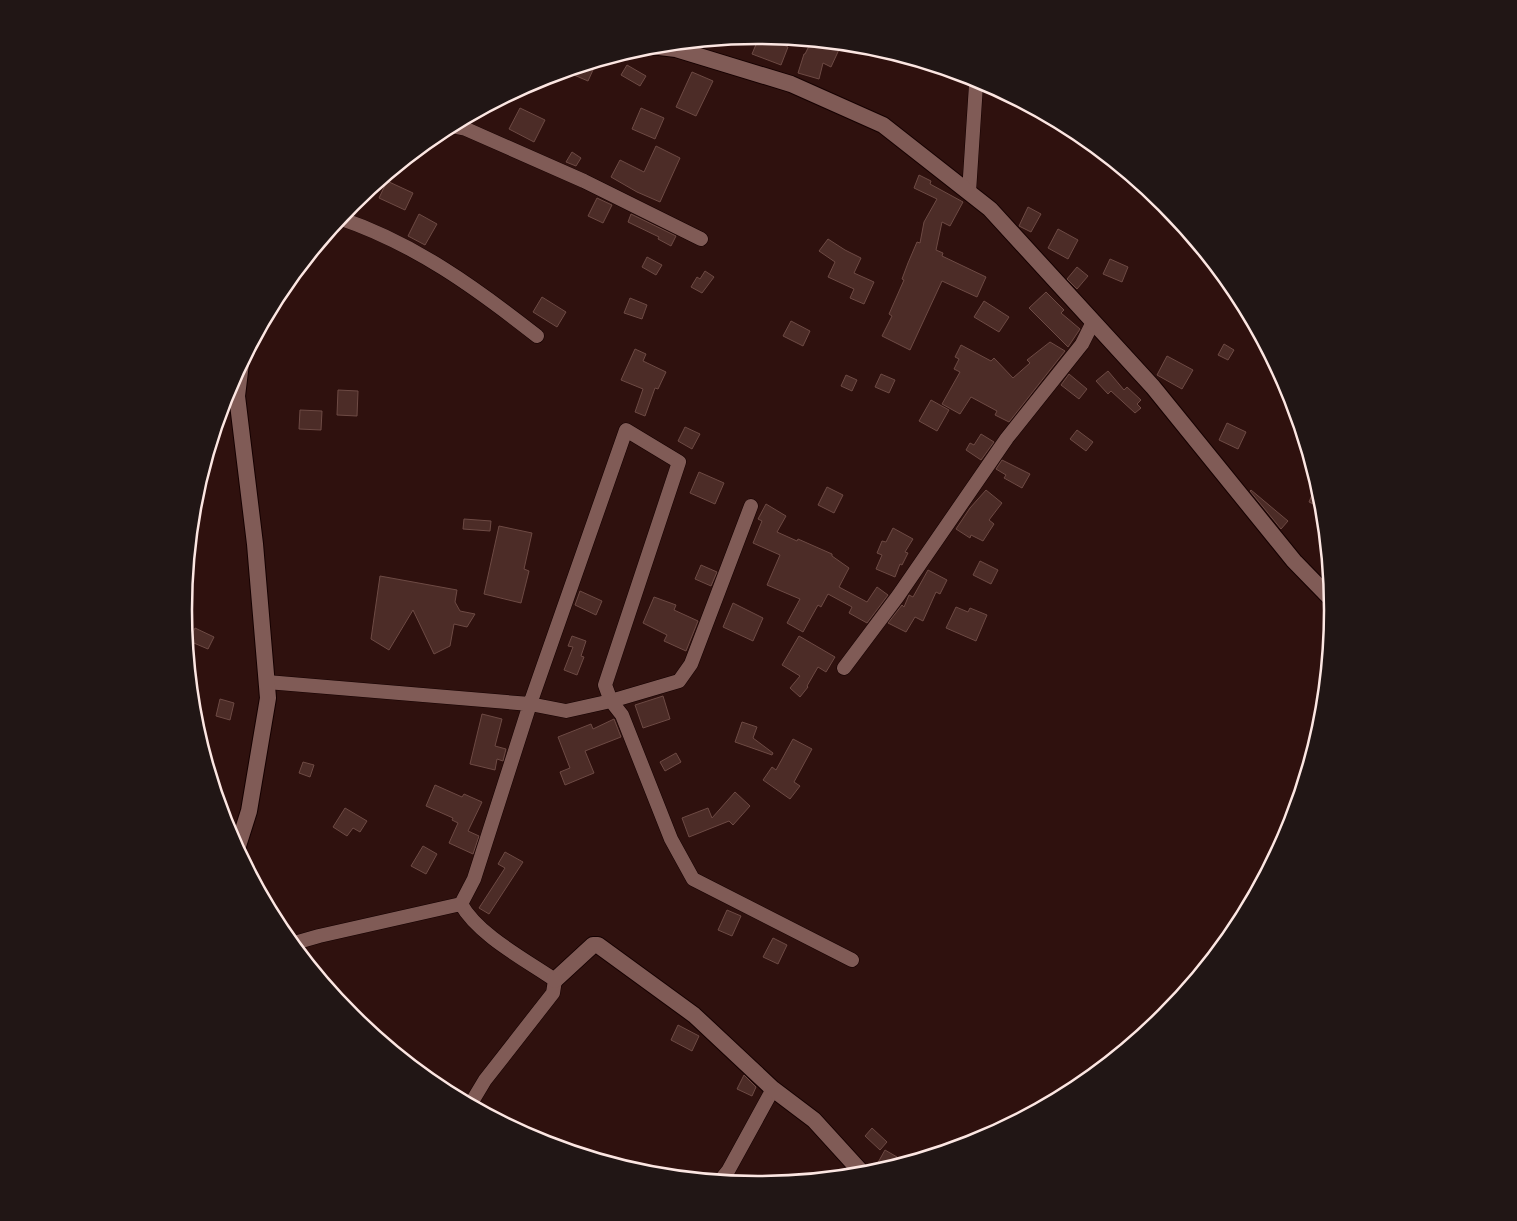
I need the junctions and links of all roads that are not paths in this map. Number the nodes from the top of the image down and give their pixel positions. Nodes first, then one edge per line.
1 (679, 50) edge
2 (976, 87) edge
3 (462, 128) edge
4 (969, 192) junction
5 (347, 221) edge
6 (701, 240) dead end
7 (1094, 322) junction
8 (537, 336) dead end
9 (239, 386) edge
10 (751, 506) dead end
11 (1325, 592) edge
12 (844, 668) dead end
13 (267, 682) junction
14 (611, 701) junction
15 (530, 704) junction
16 (240, 839) edge
17 (461, 904) junction
18 (299, 942) edge
19 (852, 960) dead end
20 (556, 980) junction
21 (773, 1089) junction
22 (473, 1100) edge
23 (858, 1168) edge
24 (724, 1176) edge

1 - 4 street
2 - 4 street
3 - 6 street
4 - 7 street
5 - 8 street
7 - 11 street
7 - 12 street
9 - 13 street
10 - 14 street
13 - 15 street
13 - 16 street
14 - 15 street
14 - 15 street
14 - 19 street
15 - 17 street
17 - 18 street
17 - 20 street
20 - 21 street
20 - 22 street
21 - 23 street
21 - 24 street

